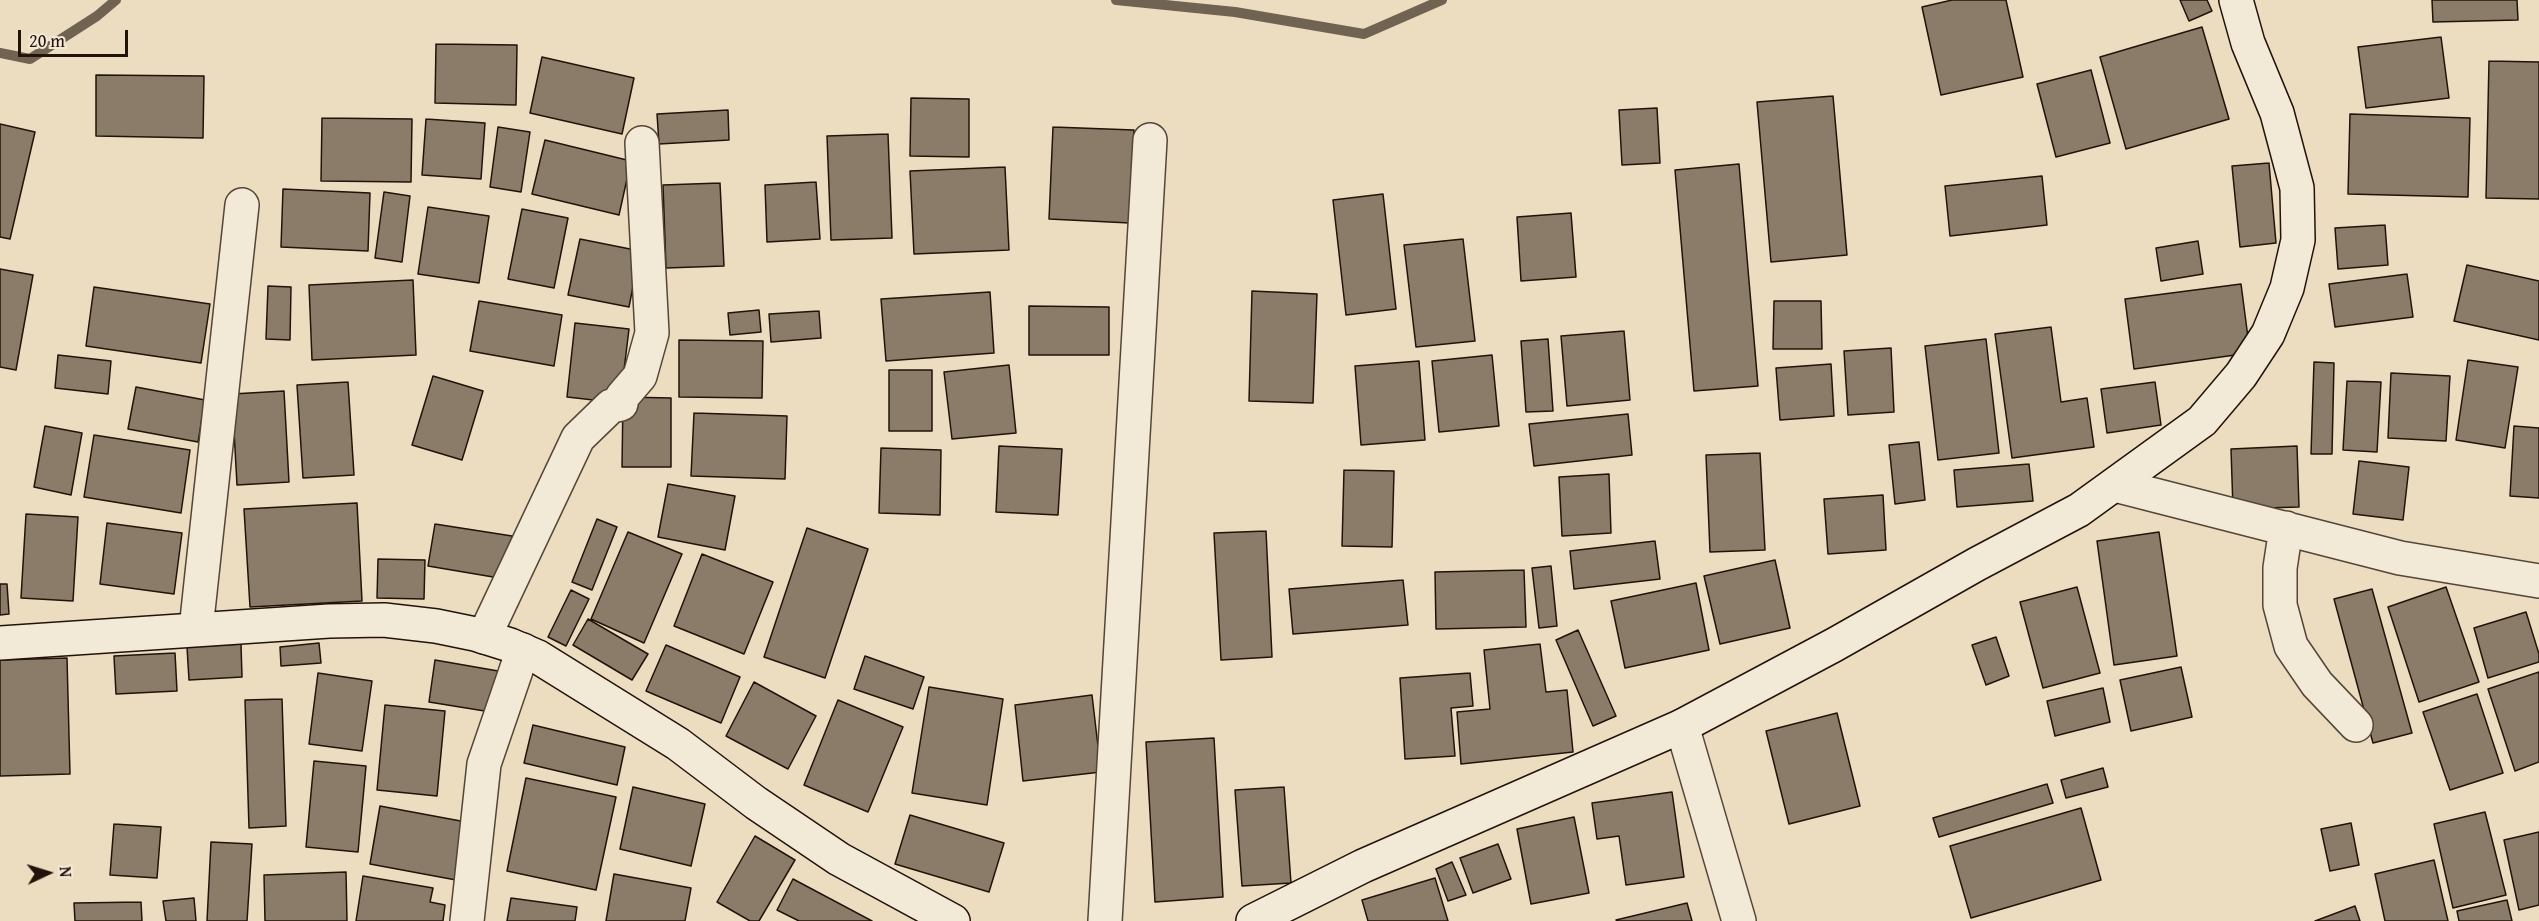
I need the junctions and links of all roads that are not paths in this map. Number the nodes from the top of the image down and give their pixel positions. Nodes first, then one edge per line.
1 (2236, 0) edge
2 (1149, 140) dead end
3 (642, 143) dead end
4 (242, 205) dead end
5 (2115, 485) junction
6 (2286, 528) junction
7 (2539, 581) edge
8 (196, 629) junction
9 (484, 637) junction
10 (0, 643) edge
11 (523, 650) junction
12 (1682, 726) junction
13 (2356, 726) dead end
14 (467, 921) edge
15 (953, 921) edge
16 (1105, 921) edge
17 (1253, 921) edge
18 (1739, 921) edge

1 - 5 street
2 - 16 street
3 - 9 street
4 - 8 street
5 - 6 street
5 - 12 street
6 - 7 street
6 - 13 street
8 - 9 street
8 - 10 street
9 - 11 street
11 - 14 street
11 - 15 street
12 - 17 street
12 - 18 street

